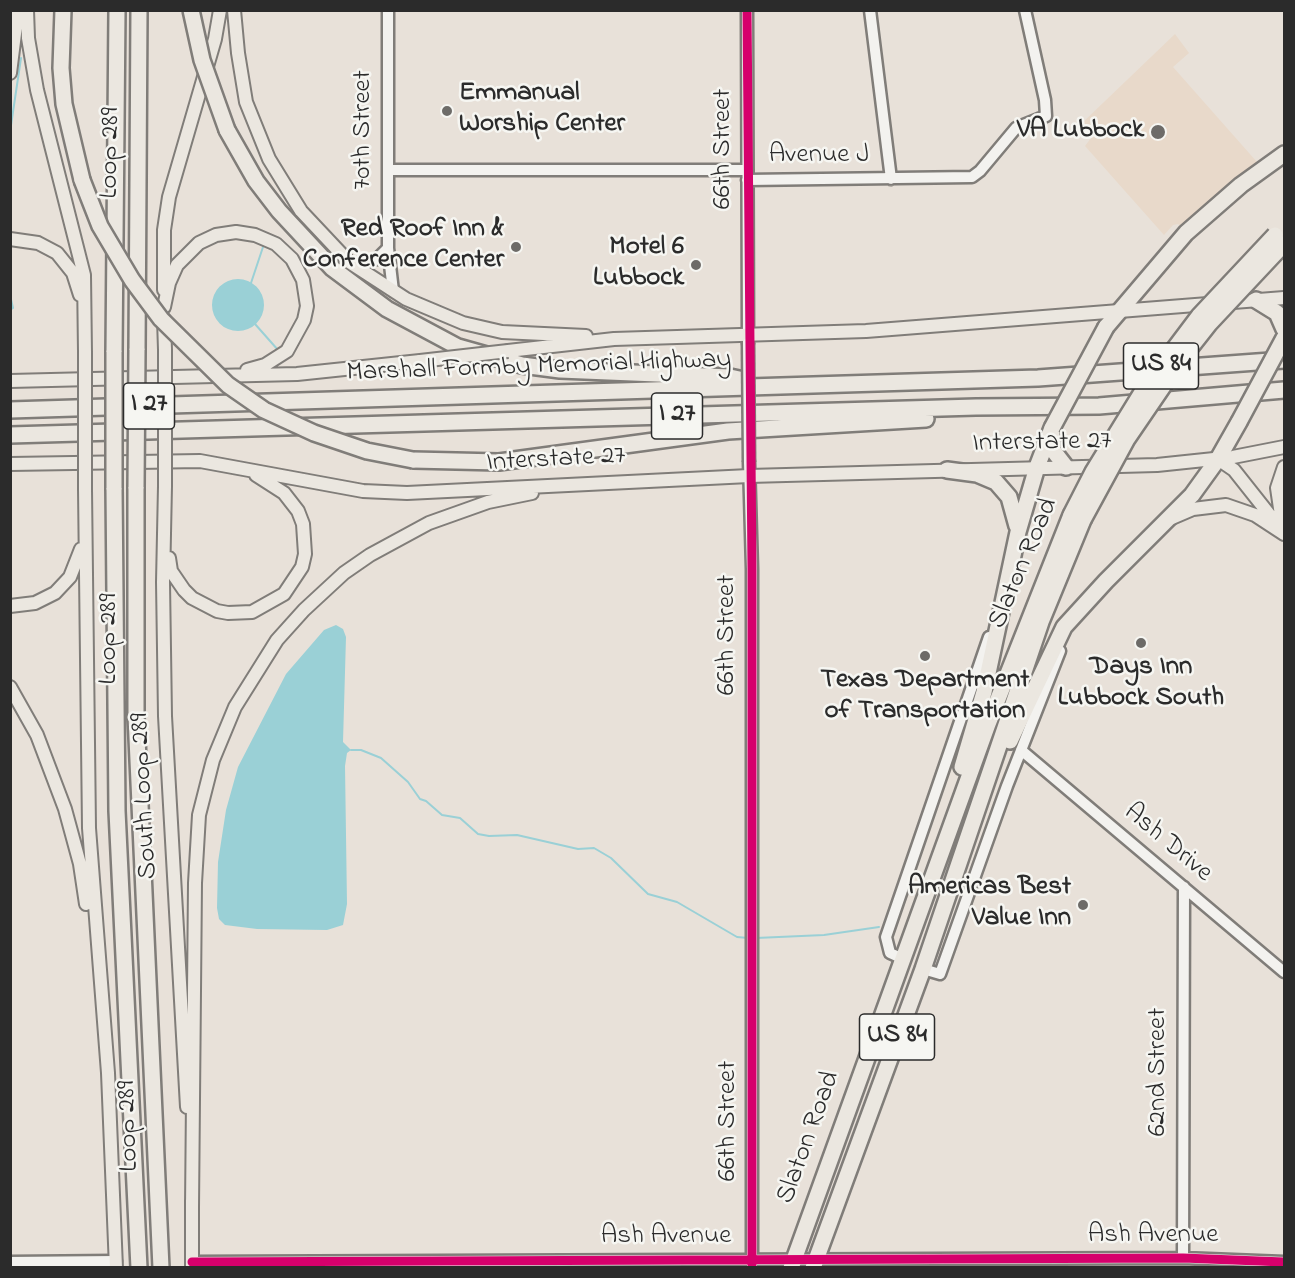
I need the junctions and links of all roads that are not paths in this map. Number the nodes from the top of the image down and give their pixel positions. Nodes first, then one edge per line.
1 (18, 10) edge
2 (27, 10) edge
3 (63, 10) edge
4 (117, 10) edge
5 (139, 10) edge
6 (191, 10) edge
7 (220, 10) edge
8 (234, 10) edge
9 (388, 10) edge
10 (747, 10) edge
11 (870, 10) edge
12 (1025, 10) edge
13 (10, 73) edge
14 (1284, 154) edge
15 (388, 170) junction
16 (747, 175) junction
17 (891, 179) junction
18 (10, 238) edge
19 (1282, 238) edge
20 (388, 248) junction
21 (355, 265) junction
22 (393, 291) junction
23 (1284, 298) edge
24 (1256, 300) junction
25 (164, 307) junction
26 (1118, 311) junction
27 (86, 324) junction
28 (1284, 329) edge
29 (630, 338) junction
30 (1284, 338) edge
31 (748, 339) junction
32 (1284, 355) edge
33 (1284, 360) edge
34 (1264, 362) junction
35 (204, 376) junction
36 (14, 380) edge
37 (767, 386) junction
38 (1284, 390) edge
39 (1099, 406) junction
40 (10, 410) edge
41 (1052, 428) junction
42 (10, 435) edge
43 (1284, 447) edge
44 (1218, 459) junction
45 (200, 461) junction
46 (10, 466) edge
47 (1066, 466) junction
48 (1037, 467) junction
49 (1284, 467) edge
50 (947, 470) junction
51 (749, 476) junction
52 (673, 479) junction
53 (1077, 518) junction
54 (1170, 519) junction
55 (85, 522) junction
56 (164, 532) junction
57 (1018, 532) junction
58 (1284, 534) edge
59 (1005, 585) junction
60 (10, 606) edge
61 (1078, 611) junction
62 (10, 687) edge
63 (1021, 750) junction
64 (979, 806) junction
65 (929, 882) junction
66 (1184, 887) junction
67 (901, 958) junction
68 (923, 969) junction
69 (1284, 972) edge
70 (103, 1006) junction
71 (192, 1207) junction
72 (1183, 1258) junction
73 (10, 1262) edge
74 (1284, 1262) edge
75 (116, 1264) edge
76 (752, 1264) edge
77 (792, 1264) edge
78 (814, 1264) edge
79 (192, 1265) edge
80 (139, 1268) edge
81 (161, 1268) edge

1 - 13 main road
2 - 27 main road, South Loop 289
3 - 39 highway, bridge
4 - 80 highway, Loop 289, bridge
5 - 81 highway, Loop 289, bridge
6 - 37 highway, bridge
7 - 25 main road, South Loop 289
8 - 21 main road
9 - 15 street, 70th Street
10 - 16 street, 66th Street
11 - 17 street
12 - 17 street, Avenue J
14 - 26 highway
15 - 16 street, Avenue J
15 - 20 street, 70th Street
16 - 17 street, Avenue J
16 - 31 street, 66th Street
18 - 27 main road
19 - 53 highway, Slaton Road / US 84, bridge
20 - 21 street
20 - 22 street, 70th Street
21 - 22 main road
22 - 29 main road
23 - 24 main road
24 - 26 main road
24 - 28 highway
25 - 35 main road
25 - 56 main road, South Loop 289, bridge
26 - 31 main road
26 - 41 highway, bridge
27 - 55 main road, South Loop 289, bridge
29 - 31 main road
29 - 35 main road, bridge
30 - 44 highway, bridge
31 - 51 street, 66th Street, bridge
32 - 34 highway
33 - 34 highway, Marshall Formby Memorial Highway / I 27
34 - 37 highway, Marshall Formby Memorial Highway / I 27
35 - 36 main road
37 - 40 highway, Marshall Formby Memorial Highway / I 27
38 - 39 highway, Marshall Formby Memorial Highway / I 27
39 - 42 highway, Marshall Formby Memorial Highway / I 27
41 - 47 highway
41 - 48 highway
43 - 44 main road, Interstate 27
44 - 47 main road, Interstate 27
44 - 54 highway
44 - 58 main road
45 - 46 main road, Interstate 27
45 - 52 main road, Interstate 27
45 - 56 main road
47 - 48 main road, Interstate 27
48 - 50 main road, Interstate 27
48 - 57 highway
49 - 58 main road
50 - 51 main road, Interstate 27
50 - 57 highway
51 - 52 main road, Interstate 27
51 - 76 street, 66th Street
52 - 71 main road
53 - 64 highway, Slaton Road / US 84
53 - 65 highway, Slaton Road / US 84
54 - 58 main road
54 - 61 highway
55 - 60 main road
55 - 70 main road, South Loop 289
56 - 71 main road, South Loop 289
57 - 59 highway
59 - 65 highway
59 - 67 street, Slaton Road
61 - 63 street
61 - 64 highway
62 - 70 main road
63 - 66 street, Ash Drive
63 - 68 street
64 - 68 highway, Slaton Road / US 84
65 - 67 highway, Slaton Road / US 84
66 - 69 street, Ash Drive
66 - 72 street, 62nd Street
67 - 68 highway
67 - 77 highway, Slaton Road / US 84
68 - 78 highway, Slaton Road / US 84
70 - 75 main road, South Loop 289
71 - 79 main road, South Loop 289
72 - 74 street, Ash Avenue
72 - 78 street, Ash Avenue
73 - 75 street
76 - 77 street, Ash Avenue
76 - 79 street, Ash Avenue
77 - 78 street, Ash Avenue

